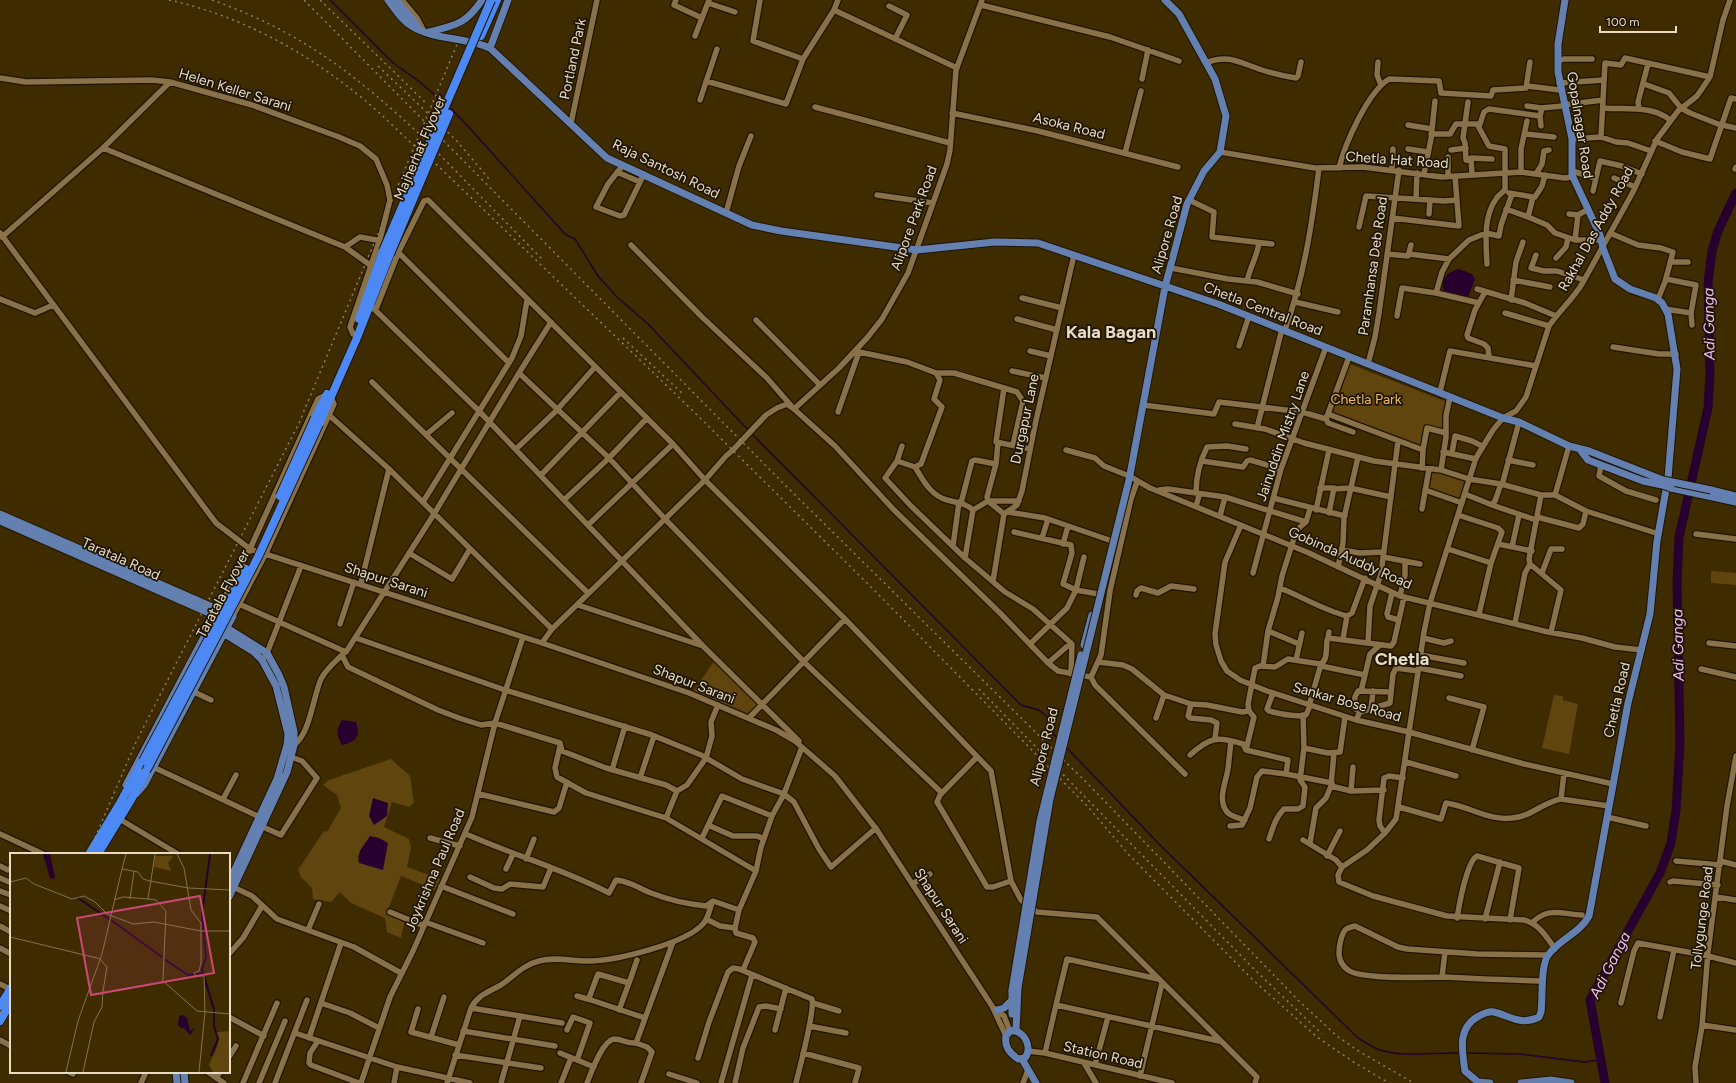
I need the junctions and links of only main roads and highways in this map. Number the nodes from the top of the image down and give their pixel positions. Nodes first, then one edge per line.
1 (388, 0) edge
2 (396, 0) edge
3 (482, 0) edge
4 (491, 0) edge
5 (497, 0) edge
6 (508, 0) edge
7 (1165, 0) edge
8 (1565, 0) edge
9 (406, 17) junction
10 (422, 31) junction
11 (490, 48) junction
12 (917, 250) joint
13 (386, 253) junction
14 (1165, 287) junction
15 (1658, 299) joint
16 (370, 306) junction
17 (328, 396) junction
18 (317, 421) junction
19 (1581, 451) junction
20 (1128, 478) junction
21 (1662, 482) junction
22 (1709, 493) junction
23 (1736, 496) edge
24 (1736, 502) edge
25 (0, 514) edge
26 (0, 521) edge
27 (214, 618) junction
28 (229, 625) junction
29 (283, 695) junction
30 (150, 769) junction
31 (128, 798) junction
32 (116, 817) junction
33 (263, 818) junction
34 (90, 853) edge
35 (98, 853) edge
36 (230, 880) edge
37 (232, 886) edge
38 (1015, 989) junction
39 (10, 991) edge
40 (1012, 1000) junction
41 (10, 1004) edge
42 (0, 1006) edge
43 (994, 1008) road end
44 (0, 1021) edge
45 (1011, 1032) junction
46 (1022, 1059) junction
47 (176, 1073) edge
48 (184, 1073) edge
49 (177, 1083) edge
50 (185, 1083) edge
51 (1036, 1083) edge
52 (1490, 1083) edge
53 (1521, 1083) edge
54 (1571, 1083) edge

1 - 9 main road
2 - 9 main road
3 - 10 main road
4 - 13 highway, Majherhat Flyover, bridge
5 - 13 highway, Majherhat Flyover, bridge
6 - 11 main road
7 - 14 main road, Alipore Road
8 - 15 main road, Gopalnagar Road
9 - 10 main road
10 - 11 main road
11 - 12 main road, Raja Santosh Road
12 - 14 main road, Chetla Central Road
13 - 16 highway, Majherhat Flyover
14 - 19 main road, Chetla Central Road
14 - 20 main road, Alipore Road
15 - 52 main road, Chetla Road
16 - 17 highway
16 - 17 highway
17 - 18 highway, Taratala Flyover
18 - 30 highway, Taratala Flyover, bridge
18 - 31 highway, Taratala Flyover, bridge
19 - 21 main road, Chetla Central Road
19 - 21 main road
20 - 38 main road, Alipore Road, bridge
20 - 38 main road, Alipore Road, bridge
21 - 22 main road, bridge
22 - 23 main road
22 - 24 main road
25 - 27 main road
26 - 27 main road, Taratala Road
27 - 28 main road
27 - 28 main road
27 - 31 main road
28 - 29 main road
28 - 29 main road
28 - 30 main road
29 - 33 main road
29 - 33 main road
30 - 31 highway, Taratala Flyover
31 - 32 highway
32 - 34 highway
32 - 35 highway
33 - 36 main road
33 - 37 main road
38 - 40 main road, Alipore Road
38 - 45 main road, Alipore Road
39 - 42 highway
40 - 43 main road
40 - 45 main road, Alipore Road
41 - 44 highway
45 - 46 main road
45 - 46 main road
46 - 51 main road
47 - 49 main road
48 - 50 main road
53 - 54 main road

